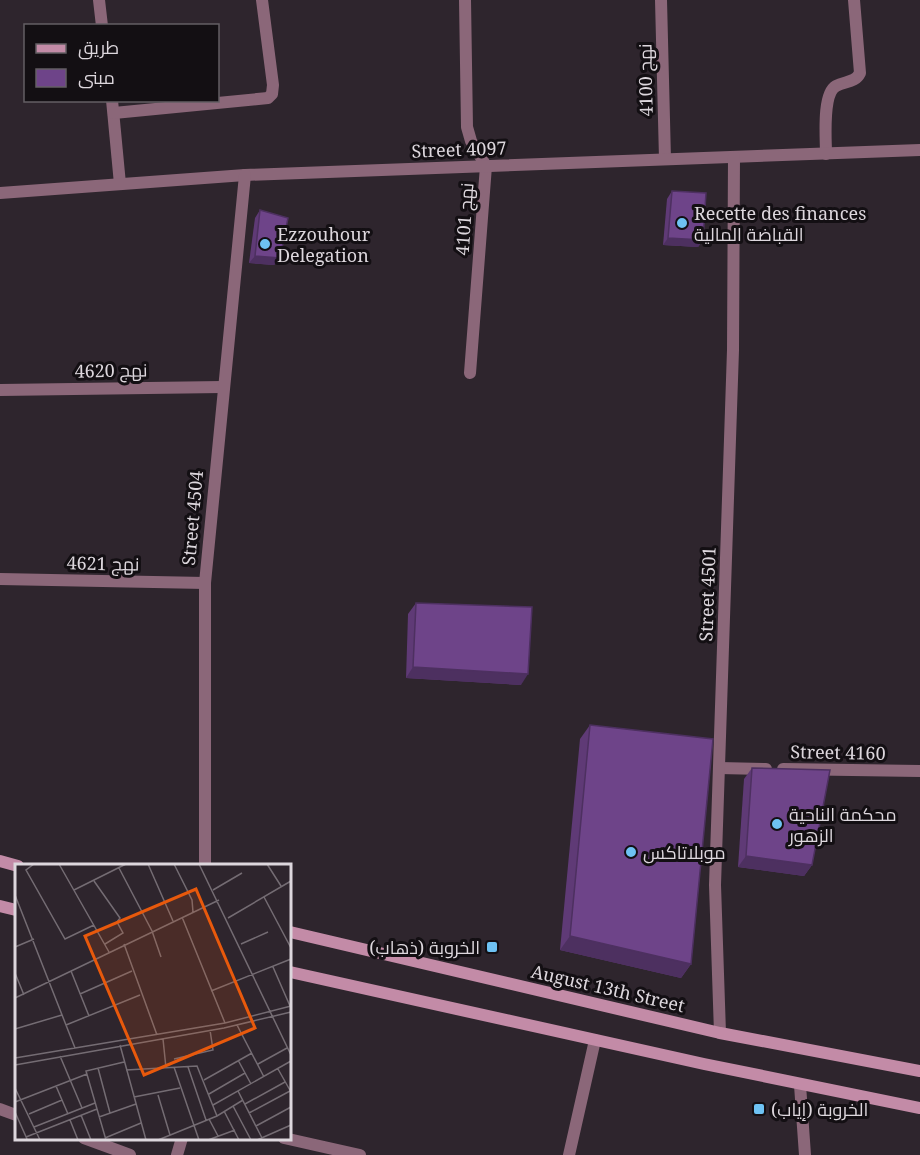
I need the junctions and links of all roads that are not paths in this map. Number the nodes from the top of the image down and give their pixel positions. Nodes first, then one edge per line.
1 (99, 0) edge
2 (262, 0) edge
3 (465, 0) edge
4 (661, 0) edge
5 (855, 0) edge
6 (102, 24) edge
7 (219, 101) edge
8 (199, 102) edge
9 (113, 107) edge
10 (920, 150) edge
11 (826, 154) junction
12 (734, 157) junction
13 (665, 159) junction
14 (486, 165) junction
15 (245, 175) junction
16 (120, 184) junction
17 (0, 193) edge
18 (470, 374) dead end
19 (222, 387) junction
20 (0, 390) edge
21 (0, 579) edge
22 (205, 583) junction
23 (719, 768) junction
24 (920, 771) edge
25 (0, 861) edge
26 (205, 864) edge
27 (15, 865) edge
28 (0, 906) edge
29 (15, 910) edge
30 (291, 932) edge
31 (291, 972) edge
32 (720, 1033) junction
33 (595, 1040) junction
34 (920, 1071) edge
35 (800, 1084) junction
36 (920, 1108) edge
37 (0, 1109) edge
38 (15, 1114) edge
39 (89, 1140) edge
40 (181, 1140) edge
41 (291, 1140) edge
42 (130, 1155) edge
43 (177, 1155) edge
44 (360, 1155) edge
45 (569, 1155) edge
46 (805, 1155) edge

1 - 6 street
2 - 7 street
3 - 14 street, نهج 4101
4 - 13 street, نهج 4100
5 - 11 street
8 - 9 street
9 - 16 street
10 - 11 street, Street 4097
11 - 12 street, Street 4097
12 - 13 street, Street 4097
12 - 23 street, Street 4501
13 - 14 street, Street 4097
14 - 15 street, Street 4097
14 - 18 street, نهج 4101
15 - 16 street, Street 4097
15 - 19 street, Street 4504
16 - 17 street, Street 4097
19 - 20 street, نهج 4620
19 - 22 street, Street 4504
21 - 22 street, نهج 4621
22 - 26 street, Street 4504
23 - 24 street, Street 4160
23 - 32 street, Street 4501
25 - 27 main road
28 - 29 main road
30 - 32 main road, August 13th Street
31 - 33 main road
32 - 34 main road, August 13th Street
33 - 35 main road
33 - 45 street
35 - 36 main road
35 - 46 street
37 - 38 street
39 - 42 street
40 - 43 street
41 - 44 street

